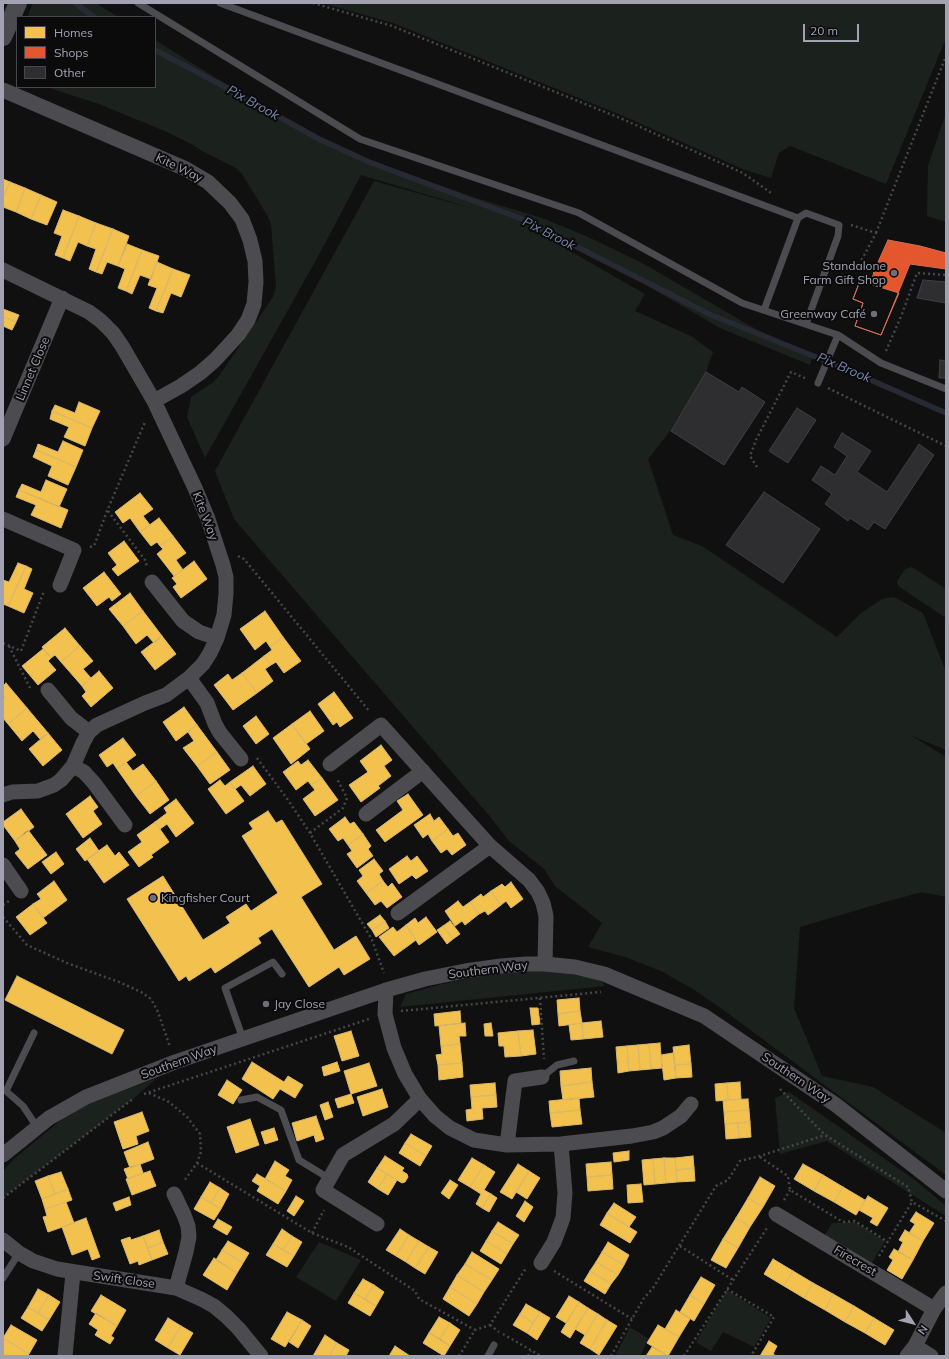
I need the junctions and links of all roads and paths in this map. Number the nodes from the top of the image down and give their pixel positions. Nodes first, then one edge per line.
1 (18, 3) edge
2 (220, 3) edge
3 (313, 3) edge
4 (140, 4) edge
5 (3, 37) edge
6 (946, 56) edge
7 (3, 90) edge
8 (773, 194) dead end
9 (798, 218) junction
10 (846, 223) dead end
11 (876, 233) junction
12 (3, 270) edge
13 (874, 270) dead end
14 (946, 275) edge
15 (62, 298) junction
16 (764, 310) junction
17 (806, 324) junction
18 (838, 335) junction
19 (881, 363) junction
20 (818, 383) junction
21 (946, 389) edge
22 (154, 401) junction
23 (3, 439) edge
24 (946, 446) edge
25 (757, 467) dead end
26 (107, 511) junction
27 (3, 519) edge
28 (216, 544) junction
29 (74, 550) junction
30 (152, 582) joint
31 (60, 585) joint
32 (217, 638) junction
33 (3, 643) edge
34 (9, 645) junction
35 (189, 678) junction
36 (48, 690) joint
37 (381, 725) junction
38 (89, 732) junction
39 (241, 759) joint
40 (330, 764) joint
41 (73, 766) junction
42 (423, 771) junction
43 (3, 795) edge
44 (366, 814) dead end
45 (125, 825) dead end
46 (310, 833) junction
47 (490, 846) junction
48 (3, 865) edge
49 (21, 891) dead end
50 (398, 913) dead end
51 (3, 917) edge
52 (545, 964) junction
53 (282, 974) dead end
54 (386, 990) junction
55 (602, 992) dead end
56 (540, 998) junction
57 (385, 1014) junction
58 (34, 1033) dead end
59 (243, 1039) junction
60 (574, 1061) dead end
61 (175, 1062) junction
62 (543, 1076) junction
63 (778, 1088) dead end
64 (149, 1093) junction
65 (141, 1095) dead end
66 (134, 1098) dead end
67 (420, 1099) junction
68 (241, 1100) dead end
69 (691, 1104) dead end
70 (37, 1127) junction
71 (825, 1136) junction
72 (561, 1144) junction
73 (507, 1145) junction
74 (3, 1155) edge
75 (760, 1156) junction
76 (197, 1162) junction
77 (327, 1184) junction
78 (790, 1190) junction
79 (946, 1191) edge
80 (174, 1194) joint
81 (3, 1198) edge
82 (912, 1202) junction
83 (776, 1214) junction
84 (946, 1221) edge
85 (377, 1224) dead end
86 (312, 1233) junction
87 (3, 1240) edge
88 (888, 1242) junction
89 (680, 1246) junction
90 (19, 1253) junction
91 (541, 1263) junction
92 (871, 1270) junction
93 (73, 1273) junction
94 (3, 1278) edge
95 (733, 1280) junction
96 (176, 1288) junction
97 (727, 1288) junction
98 (946, 1293) edge
99 (934, 1309) junction
100 (632, 1319) junction
101 (490, 1325) junction
102 (475, 1330) junction
103 (494, 1345) dead end
104 (531, 1351) junction
105 (911, 1351) edge
106 (65, 1356) edge
107 (261, 1356) edge
108 (459, 1356) edge
109 (488, 1356) edge
110 (528, 1356) edge
111 (541, 1356) edge
112 (611, 1356) edge
113 (684, 1356) edge
114 (751, 1356) edge
115 (931, 1356) edge

1 - 5 street
2 - 9 lane
3 - 8 path
4 - 16 lane
6 - 11 path
7 - 22 street, Kite Way
9 - 16 lane
9 - 17 lane
10 - 11 path
11 - 13 path
12 - 15 street, Kite Way
14 - 19 path
15 - 22 street, Kite Way
15 - 23 street, Linnet Close
16 - 17 lane
17 - 18 lane
18 - 19 lane
18 - 20 lane
19 - 21 lane
20 - 24 path
20 - 25 path
22 - 26 path
22 - 28 street, Kite Way
26 - 29 path
26 - 30 path
27 - 29 street
28 - 32 street, Kite Way
28 - 37 path
29 - 31 street
30 - 32 street
31 - 34 path
32 - 35 street, Kite Way
33 - 34 path
34 - 36 path
35 - 38 street, Kite Way
35 - 39 street
36 - 38 street
37 - 40 street
37 - 42 street
38 - 41 street, Kite Way
39 - 46 path
40 - 46 path
41 - 43 street, Kite Way
41 - 45 street
42 - 44 street
42 - 47 street
46 - 54 path
47 - 50 street
47 - 52 street
48 - 49 street
51 - 61 path
52 - 54 street, Southern Way
52 - 79 street, Southern Way
53 - 59 lane
54 - 57 street
54 - 59 street, Southern Way
55 - 56 path
56 - 57 path
56 - 62 path
57 - 64 path
57 - 67 street
58 - 70 lane
59 - 61 street, Southern Way
60 - 62 lane
61 - 70 street, Southern Way
62 - 73 street
63 - 71 path
64 - 65 path
64 - 76 path
66 - 81 path
67 - 73 street
67 - 77 street
68 - 77 lane
69 - 72 street
70 - 74 street, Southern Way
71 - 75 path
71 - 82 path
72 - 73 street
72 - 91 street
75 - 78 path
75 - 89 path
76 - 80 path
76 - 86 path
77 - 85 street
77 - 86 path
78 - 83 path
78 - 88 path
80 - 96 street
82 - 84 path
82 - 88 path
83 - 92 street, Firecrest
83 - 95 path
86 - 102 path
87 - 90 street, Swift Close
88 - 92 path
89 - 95 path
89 - 100 path
90 - 93 street, Swift Close
90 - 94 lane
91 - 100 path
91 - 101 path
92 - 99 street, Firecrest
93 - 96 street, Swift Close
93 - 106 street
95 - 97 path
96 - 107 street, Swift Close
97 - 113 path
97 - 114 path
98 - 99 street
99 - 105 street
100 - 112 path
101 - 102 path
101 - 104 path
102 - 108 path
103 - 109 lane
104 - 110 path
104 - 111 path
105 - 115 street

